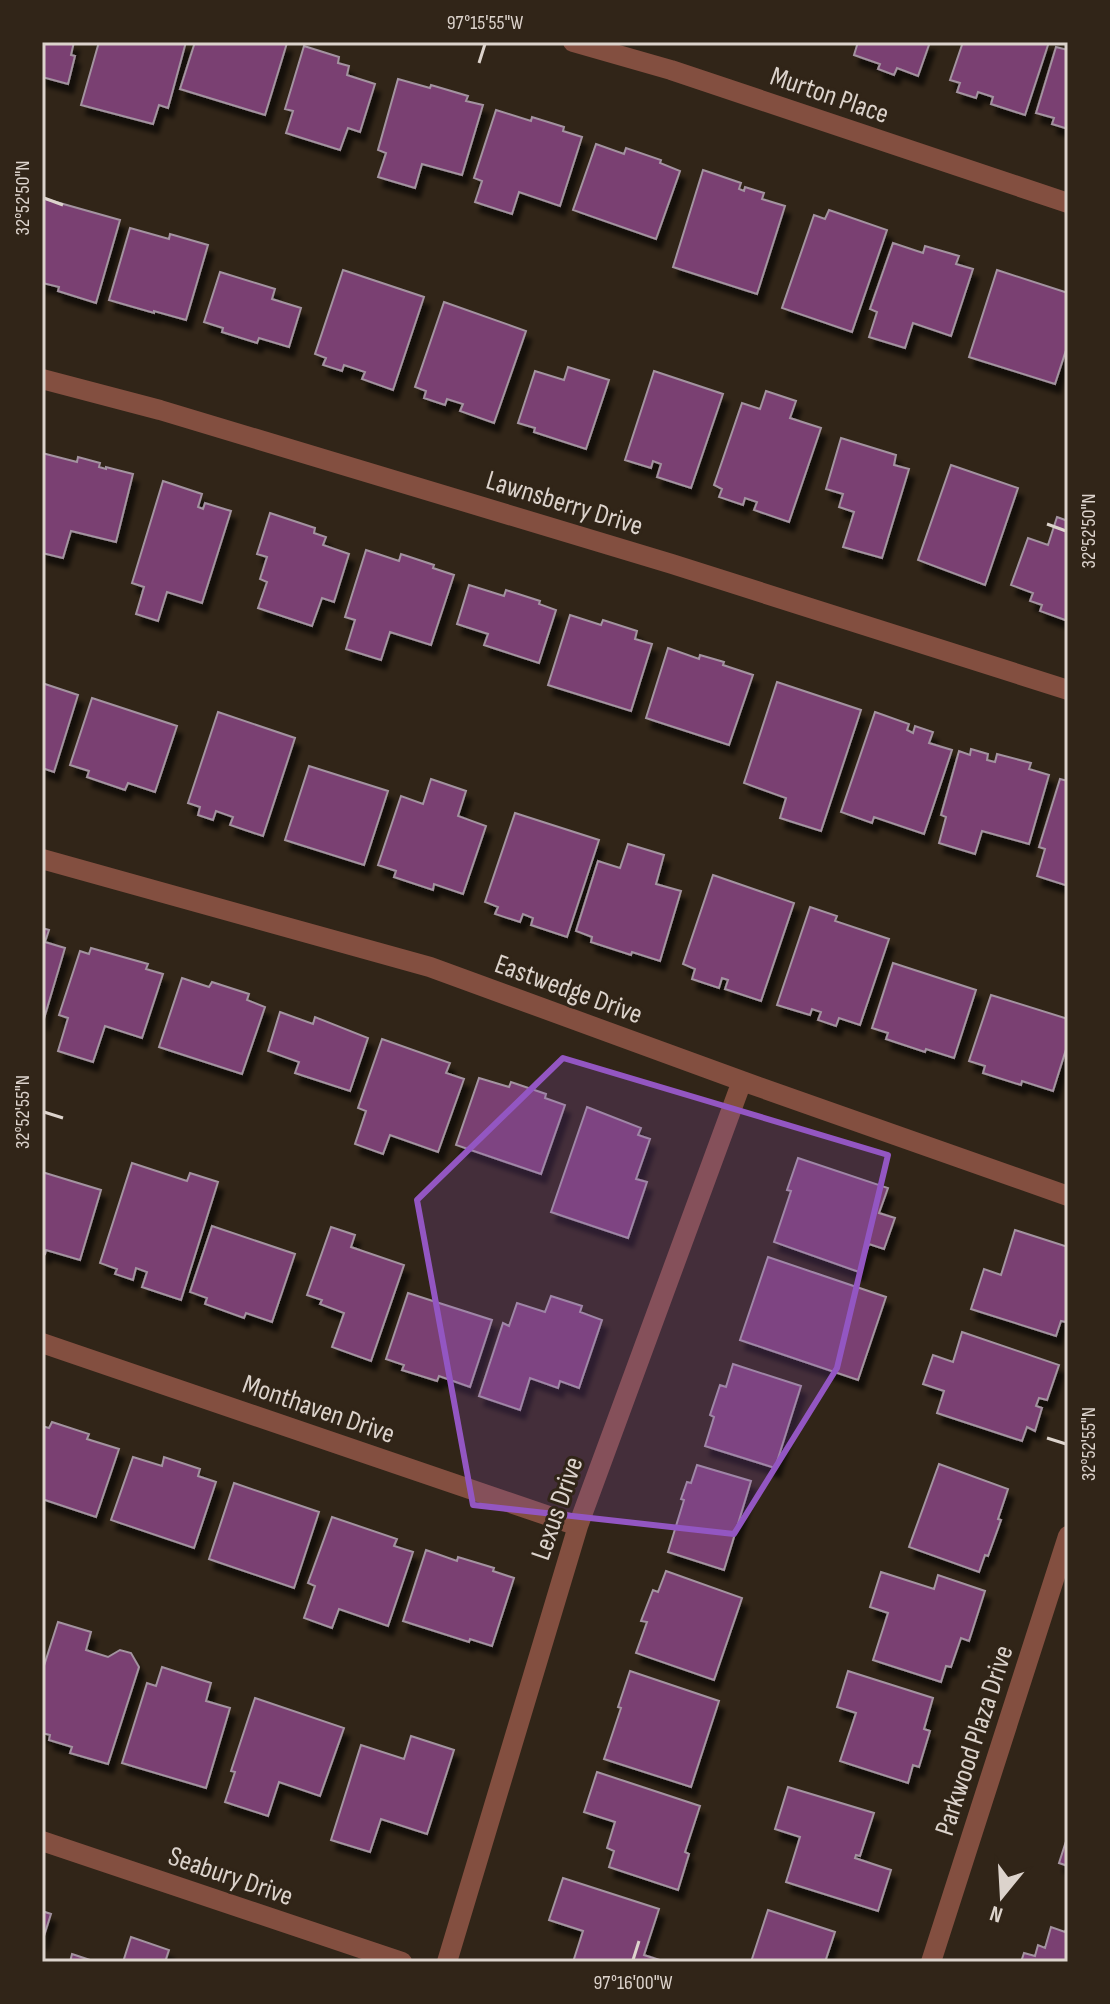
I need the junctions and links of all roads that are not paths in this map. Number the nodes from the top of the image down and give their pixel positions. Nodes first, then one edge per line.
1 (573, 42) edge
2 (1068, 203) edge
3 (42, 379) edge
4 (1068, 690) edge
5 (42, 859) edge
6 (742, 1081) junction
7 (1068, 1196) edge
8 (42, 1343) edge
9 (578, 1526) junction
10 (1068, 1536) edge
11 (42, 1841) edge
12 (402, 1962) edge
13 (447, 1962) edge
14 (931, 1962) edge

1 - 2 street, Murton Place
3 - 4 street, Lawnsberry Drive
5 - 6 street, Eastwedge Drive
6 - 7 street, Eastwedge Drive
6 - 9 street, Lexus Drive
8 - 9 street, Monthaven Drive
9 - 13 street, Lexus Drive
10 - 14 street, Parkwood Plaza Drive
11 - 12 street, Seabury Drive

